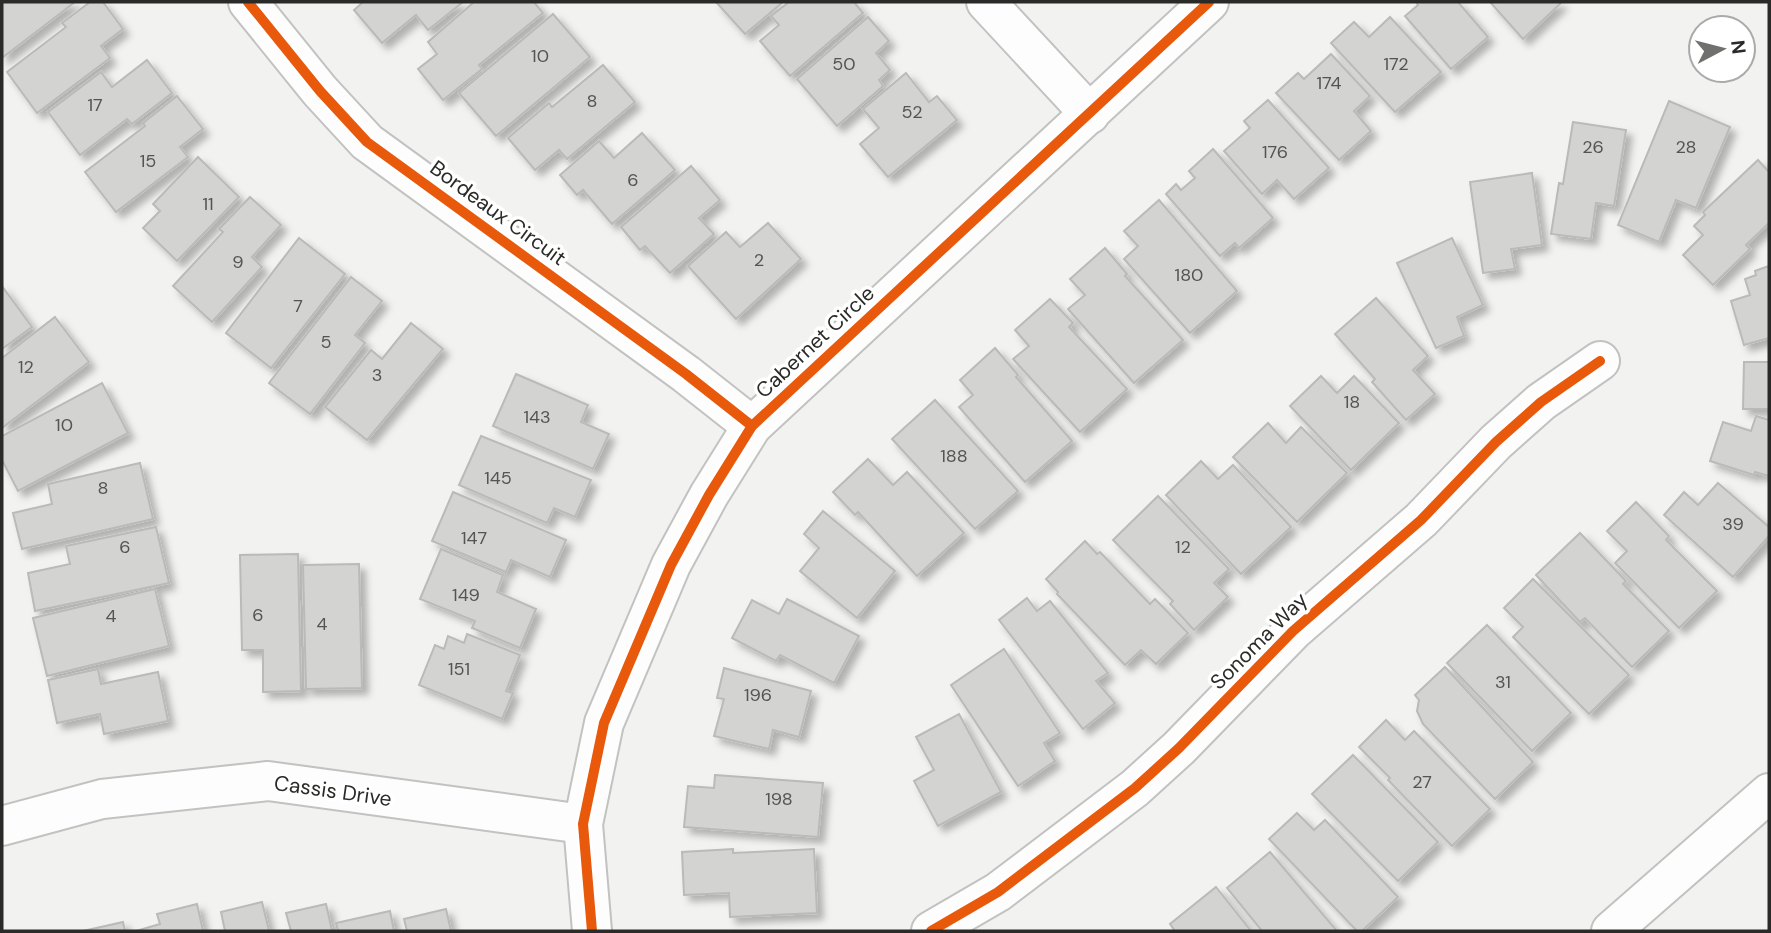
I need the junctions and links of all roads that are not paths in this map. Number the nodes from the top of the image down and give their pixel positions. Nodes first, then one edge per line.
1 (248, 2) edge
2 (986, 2) edge
3 (1209, 2) edge
4 (1090, 114) junction
5 (1600, 361) dead end
6 (752, 426) junction
7 (1769, 793) edge
8 (583, 824) junction
9 (2, 826) edge
10 (592, 931) edge
11 (932, 931) edge
12 (1611, 931) edge

1 - 6 street, Bordeaux Circuit
2 - 4 street
3 - 4 street, Cabernet Circle
4 - 6 street, Cabernet Circle
5 - 11 street, Sonoma Way
6 - 8 street, Cabernet Circle
7 - 12 street
8 - 9 street, Cassis Drive
8 - 10 street, Cabernet Circle

